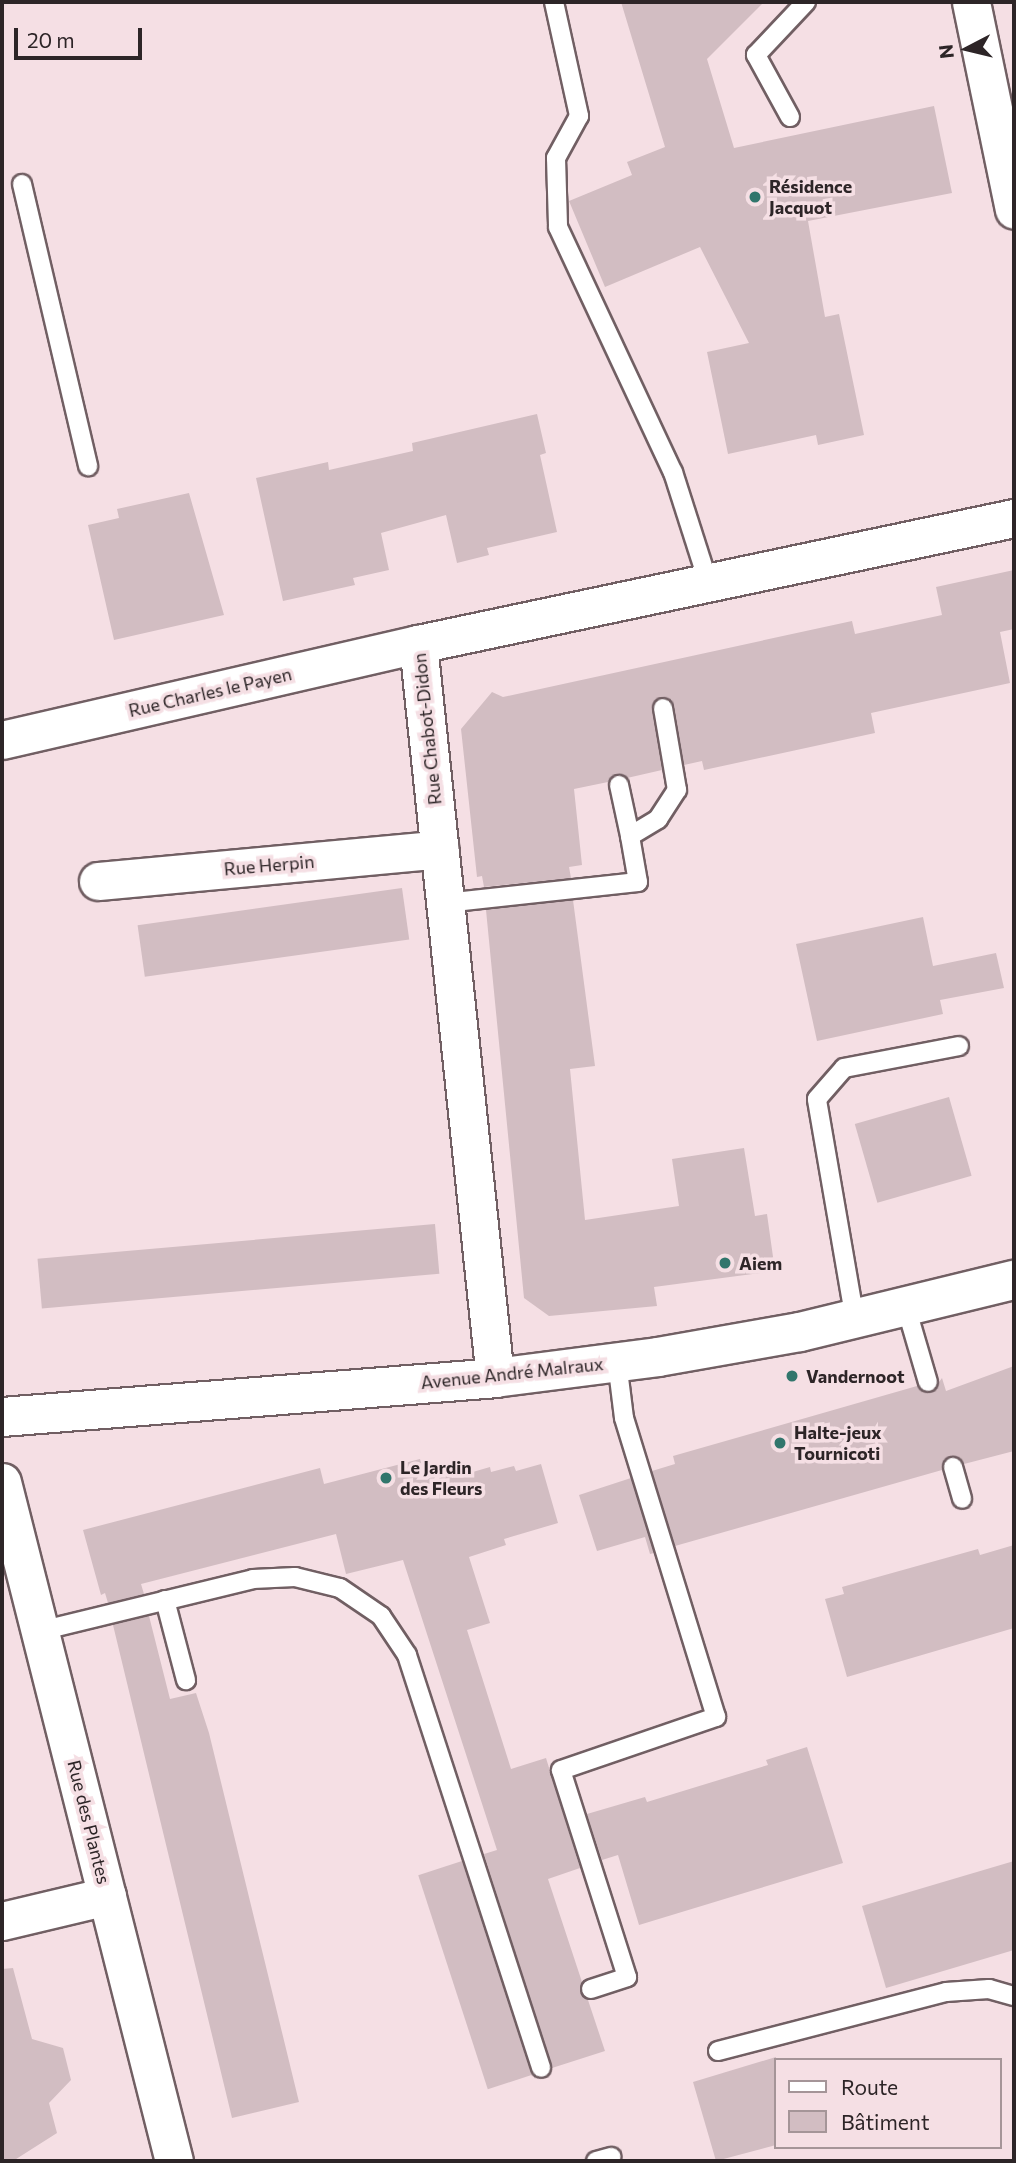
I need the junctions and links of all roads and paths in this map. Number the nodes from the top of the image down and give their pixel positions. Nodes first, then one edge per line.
1 (555, 2) edge
2 (806, 2) edge
3 (971, 2) edge
4 (790, 117) dead end
5 (22, 184) dead end
6 (1014, 209) edge
7 (89, 466) dead end
8 (1014, 518) edge
9 (708, 582) junction
10 (418, 644) junction
11 (663, 708) dead end
12 (2, 740) edge
13 (619, 785) dead end
14 (630, 836) junction
15 (440, 849) junction
16 (98, 881) dead end
17 (445, 903) junction
18 (959, 1046) dead end
19 (1014, 1280) edge
20 (905, 1307) junction
21 (855, 1320) junction
22 (617, 1362) junction
23 (495, 1377) junction
24 (928, 1382) dead end
25 (2, 1417) edge
26 (953, 1467) dead end
27 (2, 1482) edge
28 (962, 1499) dead end
29 (165, 1600) junction
30 (40, 1631) junction
31 (186, 1680) dead end
32 (107, 1896) junction
33 (2, 1921) edge
34 (591, 1989) dead end
35 (1014, 1996) edge
36 (718, 2051) dead end
37 (541, 2068) dead end
38 (174, 2161) edge

1 - 9 lane
2 - 4 lane
3 - 6 street
5 - 7 lane
8 - 9 street, Rue Chabot-Didon
9 - 10 street, Rue Chabot-Didon
10 - 12 street, Rue Charles le Payen
10 - 15 street, Rue Chabot-Didon
11 - 14 lane
13 - 14 lane
14 - 17 lane
15 - 16 street, Rue Herpin
15 - 17 street, Rue Chabot-Didon
17 - 23 street, Rue Chabot-Didon
18 - 21 lane
19 - 20 main road, Avenue André Malraux
20 - 21 main road, Avenue André Malraux
20 - 24 lane
21 - 22 main road, Avenue André Malraux
22 - 23 main road, Avenue André Malraux
22 - 34 lane
23 - 25 main road, Avenue André Malraux
26 - 28 lane
27 - 30 street, Rue des Plantes
29 - 30 lane
29 - 31 lane
29 - 37 lane
30 - 32 street, Rue des Plantes
32 - 33 street
32 - 38 street, Rue des Plantes
35 - 36 lane

